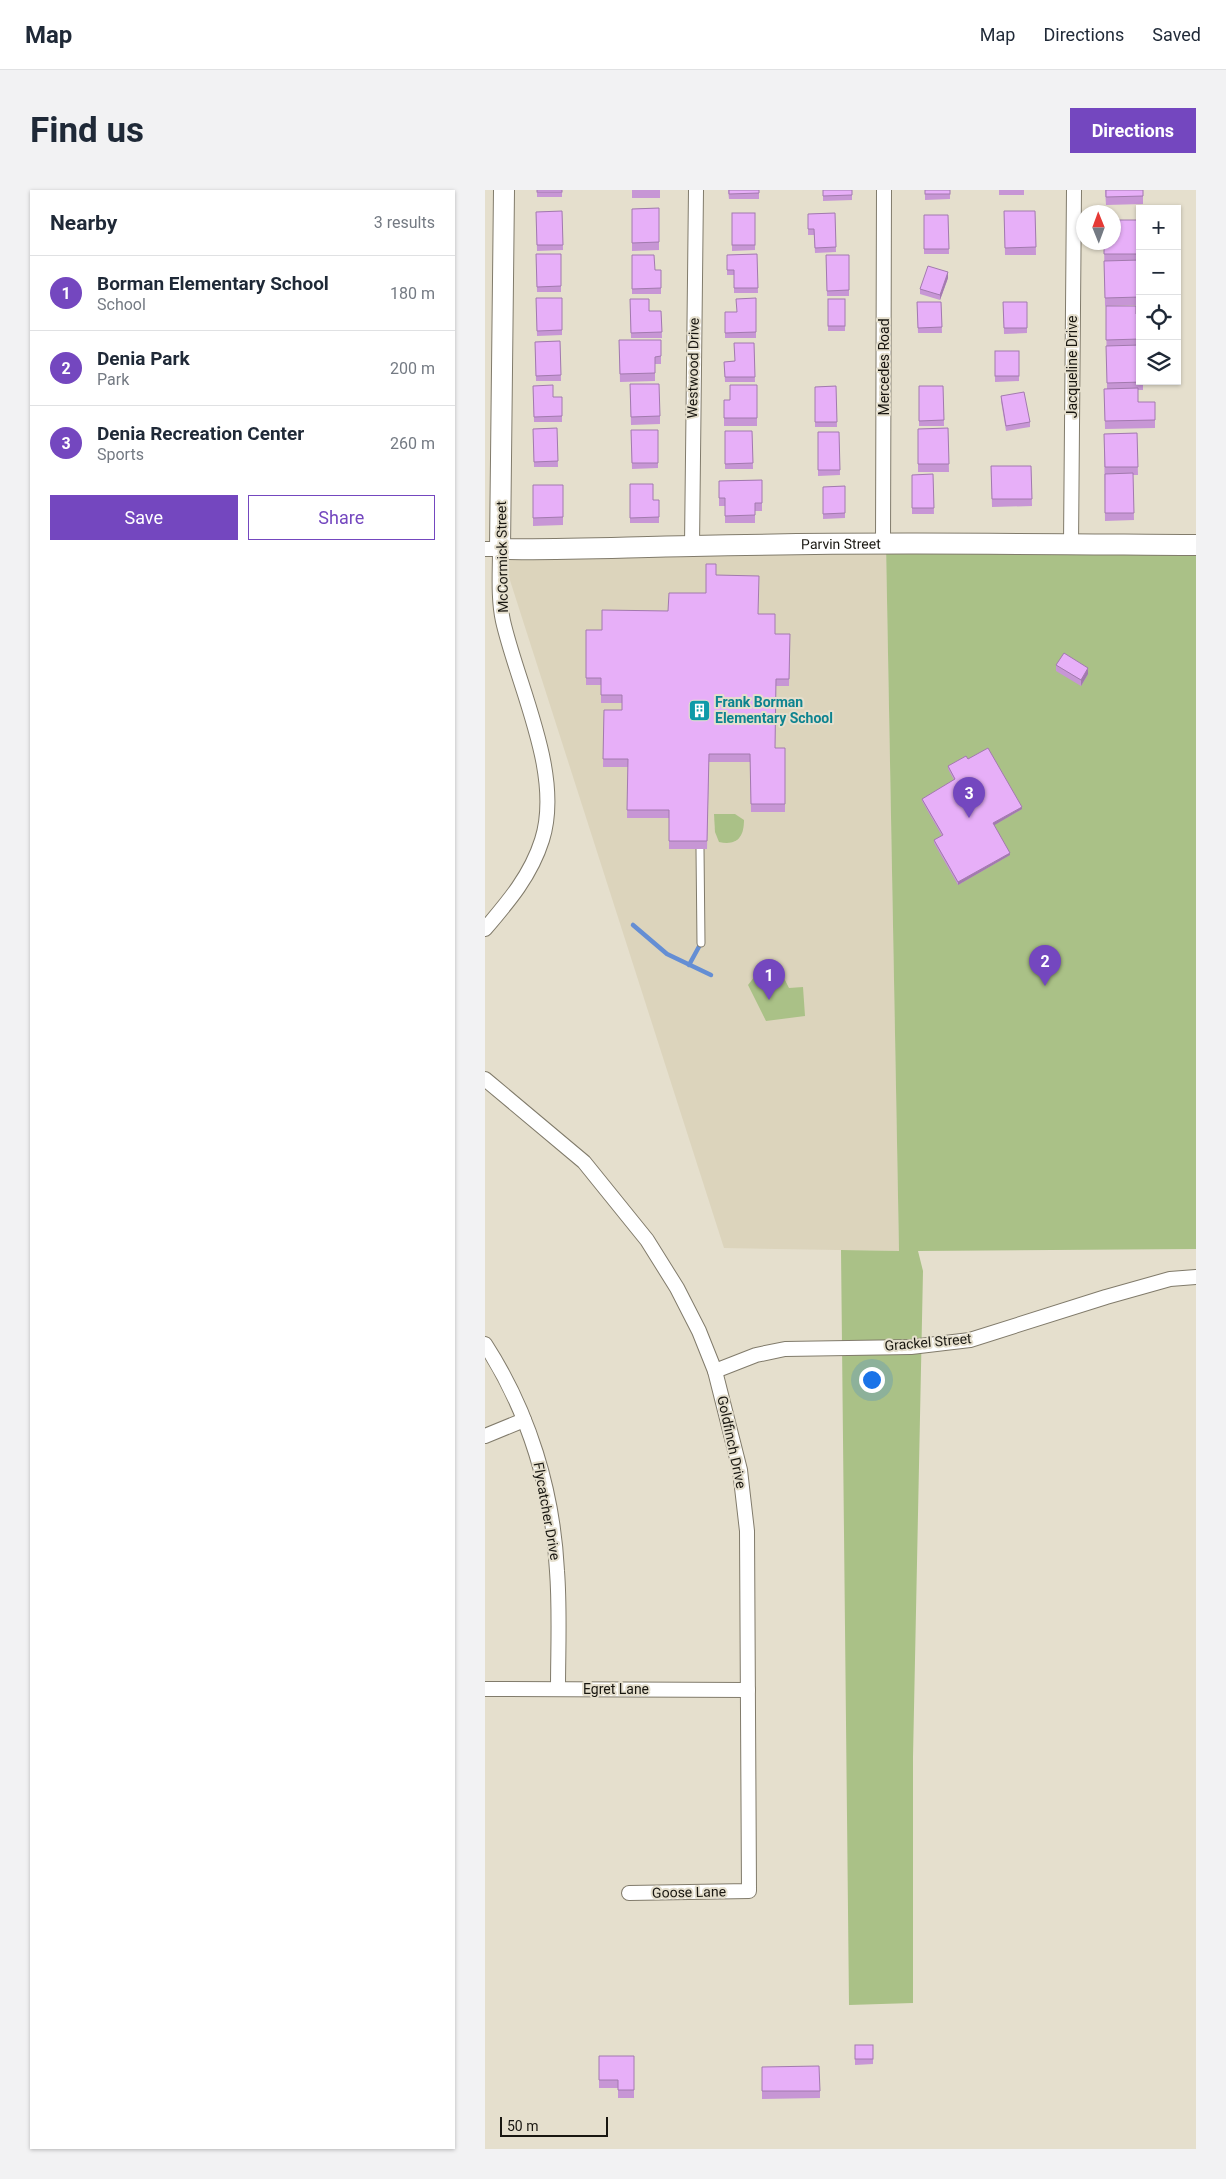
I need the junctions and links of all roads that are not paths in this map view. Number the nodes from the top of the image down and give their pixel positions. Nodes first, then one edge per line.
1 (504, 190) edge
2 (696, 190) edge
3 (885, 190) edge
4 (1074, 190) edge
5 (1071, 544) junction
6 (883, 545) junction
7 (1196, 545) edge
8 (692, 546) junction
9 (492, 549) edge
10 (700, 849) edge
11 (485, 929) edge
12 (701, 943) dead end
13 (485, 1079) edge
14 (1196, 1277) edge
15 (485, 1344) edge
16 (715, 1371) junction
17 (524, 1420) junction
18 (485, 1436) edge
19 (485, 1689) edge
20 (558, 1689) junction
21 (748, 1690) junction
22 (749, 1891) joint
23 (629, 1893) dead end

1 - 9 street, McCormick Street
2 - 8 street, Westwood Drive
3 - 6 street, Mercedes Road
4 - 5 street, Jacqueline Drive
5 - 6 street, Parvin Street
5 - 7 street, Parvin Street
6 - 8 street, Parvin Street
8 - 9 street, Parvin Street
9 - 11 street, McCormick Street
10 - 12 lane
13 - 16 street, Goldfinch Drive
14 - 16 street, Grackel Street
15 - 17 street, Flycatcher Drive
16 - 21 street, Goldfinch Drive
17 - 18 street
17 - 20 street, Flycatcher Drive
19 - 20 street, Egret Lane
20 - 21 street, Egret Lane
21 - 22 street, Goldfinch Drive
22 - 23 street, Goose Lane

